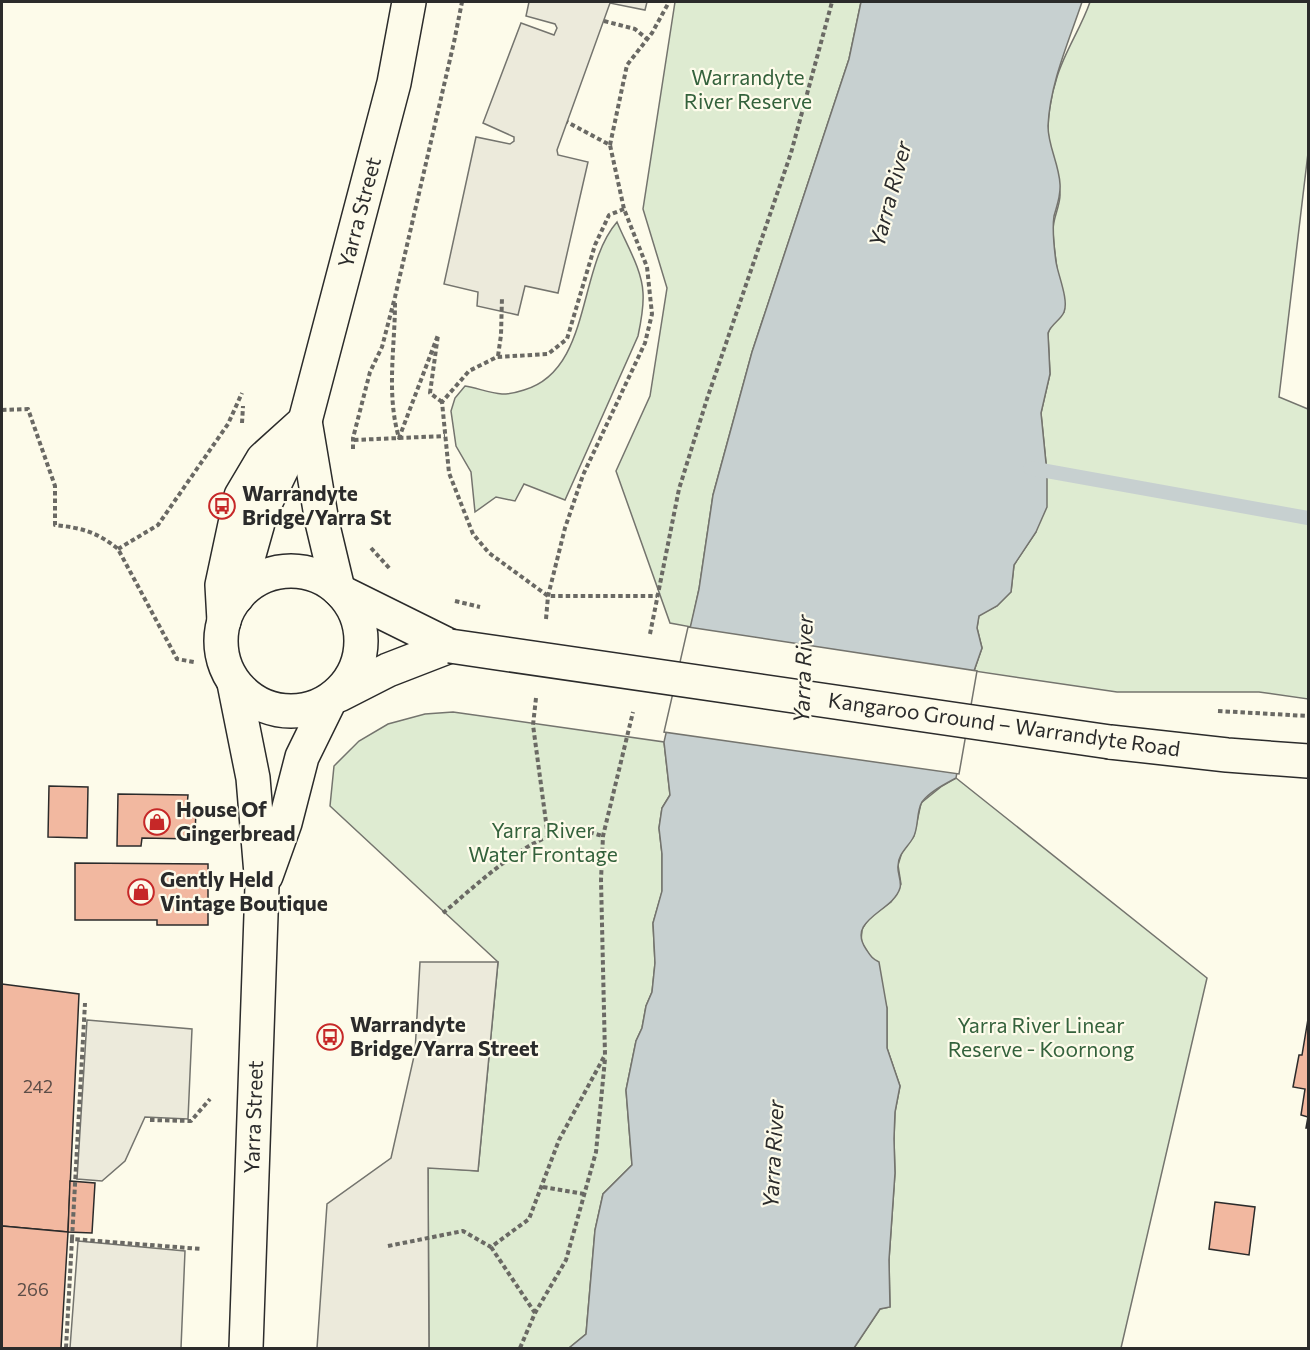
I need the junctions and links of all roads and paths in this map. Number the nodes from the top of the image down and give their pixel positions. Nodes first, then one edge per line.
1 (409, 2) edge
2 (462, 2) edge
3 (669, 2) edge
4 (604, 21) dead end
5 (647, 39) junction
6 (567, 122) dead end
7 (610, 145) junction
8 (624, 208) junction
9 (395, 297) junction
10 (502, 297) dead end
11 (497, 357) junction
12 (242, 393) dead end
13 (442, 402) junction
14 (243, 406) dead end
15 (2, 410) edge
16 (305, 421) junction
17 (242, 429) dead end
18 (445, 436) junction
19 (399, 438) junction
20 (354, 440) junction
21 (353, 451) dead end
22 (365, 541) dead end
23 (118, 549) junction
24 (396, 577) dead end
25 (339, 590) junction
26 (548, 596) junction
27 (658, 596) dead end
28 (230, 609) junction
29 (546, 619) dead end
30 (450, 646) junction
31 (194, 662) dead end
32 (234, 683) junction
33 (537, 690) dead end
34 (332, 699) junction
35 (1308, 761) edge
36 (603, 836) dead end
37 (548, 837) junction
38 (262, 886) junction
39 (443, 913) dead end
40 (85, 1003) dead end
41 (605, 1056) dead end
42 (210, 1099) dead end
43 (150, 1120) dead end
44 (543, 1187) dead end
45 (584, 1194) junction
46 (463, 1231) dead end
47 (72, 1239) junction
48 (388, 1246) dead end
49 (491, 1247) dead end
50 (202, 1249) dead end
51 (535, 1313) junction
52 (66, 1348) edge
53 (246, 1348) edge
54 (520, 1348) edge

1 - 16 main road, Yarra Street
2 - 9 path
3 - 5 path
4 - 5 path
5 - 7 path
6 - 7 path
7 - 8 path
8 - 11 path
8 - 26 path
9 - 19 path
9 - 20 path
10 - 11 path
11 - 13 path
12 - 23 path
13 - 18 path
13 - 19 path
14 - 17 path
15 - 23 path
16 - 25 main road, Yarra Street
16 - 28 main road, Yarra Street
18 - 19 path
18 - 26 path
19 - 20 path
20 - 21 path
22 - 24 path
23 - 31 path
25 - 28 main road
25 - 30 main road, Kangaroo Ground – Warrandyte Road
25 - 34 main road
26 - 27 path
26 - 29 path
28 - 32 main road
30 - 34 main road, Kangaroo Ground – Warrandyte Road
30 - 35 main road, Kangaroo Ground – Warrandyte Road, bridge
32 - 34 main road
32 - 38 main road, Yarra Street
33 - 37 path
34 - 38 main road, Yarra Street
36 - 37 path
37 - 39 path
38 - 53 main road, Yarra Street
40 - 47 path
41 - 45 path
42 - 43 path
44 - 45 path
45 - 51 path
46 - 48 path
47 - 50 path
47 - 52 path
49 - 51 path
51 - 54 path

